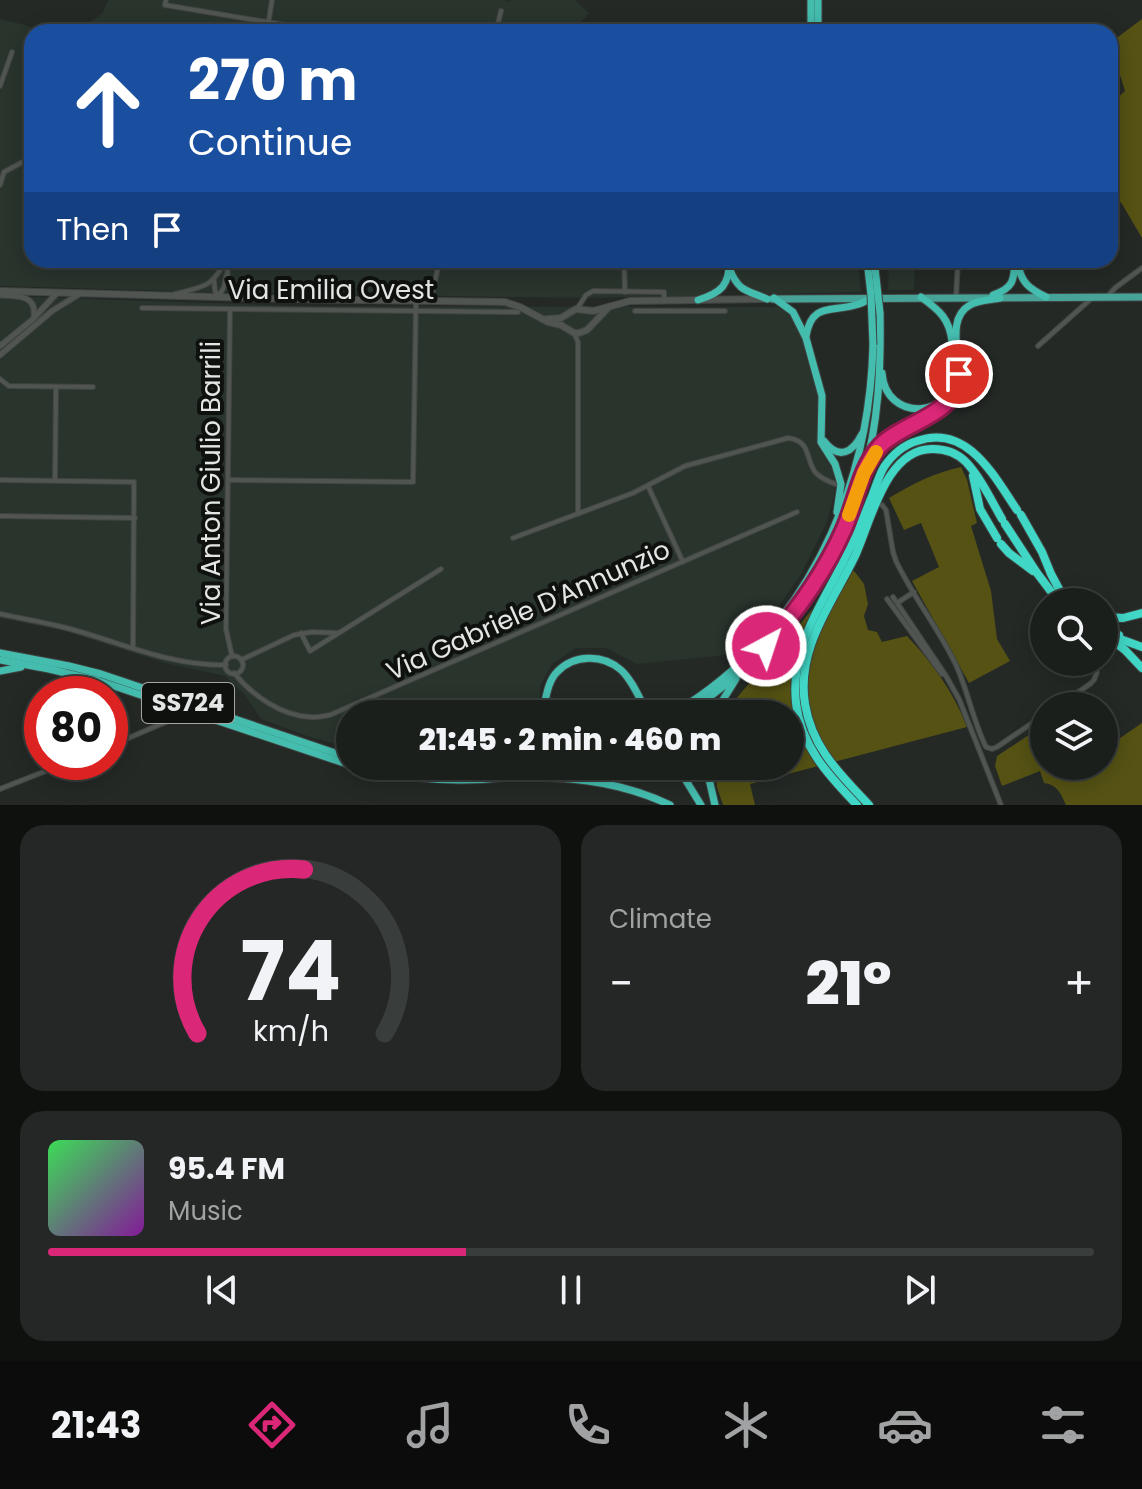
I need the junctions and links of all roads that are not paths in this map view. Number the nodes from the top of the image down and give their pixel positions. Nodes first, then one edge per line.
1 (166, 0) edge
2 (272, 0) edge
3 (811, 0) edge
4 (818, 0) edge
5 (501, 11) dead end
6 (268, 22) junction
7 (280, 24) edge
8 (498, 24) edge
9 (811, 24) edge
10 (818, 24) edge
11 (12, 52) dead end
12 (0, 86) edge
13 (24, 161) edge
14 (0, 185) edge
15 (222, 268) edge
16 (226, 268) edge
17 (438, 268) edge
18 (624, 268) edge
19 (728, 268) edge
20 (731, 268) edge
21 (868, 268) edge
22 (875, 268) edge
23 (958, 268) edge
24 (1015, 268) edge
25 (1018, 268) edge
26 (1142, 268) edge
27 (226, 275) junction
28 (214, 280) junction
29 (375, 290) dead end
30 (433, 290) junction
31 (625, 292) junction
32 (0, 293) edge
33 (57, 293) junction
34 (81, 293) junction
35 (169, 295) junction
36 (219, 296) junction
37 (921, 297) junction
38 (1046, 297) junction
39 (1093, 297) junction
40 (1106, 297) junction
41 (1142, 297) edge
42 (248, 298) junction
43 (871, 298) junction
44 (956, 298) junction
45 (984, 298) junction
46 (1000, 298) junction
47 (292, 299) junction
48 (770, 299) junction
49 (664, 300) junction
50 (698, 300) junction
51 (416, 301) junction
52 (430, 301) junction
53 (609, 307) junction
54 (142, 308) dead end
55 (582, 308) junction
56 (230, 310) junction
57 (292, 310) junction
58 (416, 310) junction
59 (52, 311) junction
60 (635, 311) dead end
61 (698, 311) junction
62 (725, 311) dead end
63 (518, 312) dead end
64 (568, 314) junction
65 (537, 316) junction
66 (32, 320) junction
67 (587, 329) junction
68 (571, 330) junction
69 (806, 338) junction
70 (578, 342) junction
71 (0, 346) edge
72 (877, 346) junction
73 (1038, 346) dead end
74 (0, 355) edge
75 (0, 379) edge
76 (56, 387) junction
77 (93, 387) dead end
78 (865, 429) junction
79 (821, 431) junction
80 (971, 470) junction
81 (864, 473) junction
82 (0, 480) edge
83 (55, 480) junction
84 (229, 480) junction
85 (838, 485) dead end
86 (648, 486) junction
87 (882, 505) dead end
88 (797, 512) dead end
89 (578, 514) junction
90 (0, 516) edge
91 (135, 518) junction
92 (836, 523) junction
93 (513, 538) dead end
94 (683, 562) junction
95 (441, 569) dead end
96 (1037, 573) junction
97 (1052, 588) edge
98 (1058, 588) edge
99 (914, 592) junction
100 (890, 598) dead end
101 (895, 605) junction
102 (1142, 613) edge
103 (0, 614) edge
104 (1118, 618) edge
105 (301, 633) junction
106 (341, 633) junction
107 (1118, 637) edge
108 (1118, 644) edge
109 (1142, 645) edge
110 (133, 648) junction
111 (0, 653) edge
112 (232, 656) junction
113 (0, 660) edge
114 (241, 660) junction
115 (226, 665) junction
116 (1142, 668) edge
117 (49, 669) junction
118 (742, 670) junction
119 (0, 671) edge
120 (234, 673) junction
121 (1096, 676) edge
122 (549, 687) junction
123 (1077, 692) edge
124 (546, 700) edge
125 (548, 700) edge
126 (640, 700) edge
127 (693, 700) edge
128 (706, 700) edge
129 (723, 700) edge
130 (175, 718) dead end
131 (1030, 725) edge
132 (128, 738) edge
133 (336, 753) edge
134 (336, 761) edge
135 (24, 780) edge
136 (450, 780) edge
137 (483, 780) edge
138 (576, 780) edge
139 (686, 780) edge
140 (709, 780) edge
141 (0, 789) edge
142 (670, 805) edge
143 (701, 805) edge
144 (715, 805) edge
145 (856, 805) edge
146 (869, 805) edge
147 (1001, 805) edge

1 - 6 street
2 - 6 street
3 - 9 highway
4 - 10 highway
5 - 8 street
6 - 7 street
11 - 12 street
13 - 14 street
15 - 28 street
16 - 27 street
17 - 30 street
18 - 31 street
19 - 50 highway
20 - 48 highway
21 - 72 highway, bridge
22 - 72 highway, bridge
23 - 44 street
24 - 45 highway
25 - 38 highway
26 - 40 street
27 - 36 street
27 - 42 street
28 - 35 street
28 - 36 street
29 - 30 street, Via Emilia Ovest
30 - 52 street
31 - 49 street
31 - 55 street
32 - 33 main road, Via Emilia Ovest
32 - 66 street
33 - 34 main road, Via Emilia Ovest
33 - 59 street
33 - 66 street
34 - 35 main road, Via Emilia Ovest
34 - 59 street
35 - 36 main road, Via Emilia Ovest
36 - 42 main road, Via Emilia Ovest
37 - 43 main road
37 - 44 main road
37 - 72 highway
38 - 39 main road
38 - 46 main road
39 - 40 main road
39 - 73 street
40 - 41 main road
42 - 47 main road, Via Emilia Ovest
43 - 48 main road
43 - 69 highway
44 - 45 main road
45 - 46 main road
46 - 81 highway
47 - 51 main road, Via Emilia Ovest
47 - 57 street
48 - 50 main road
48 - 69 highway
49 - 50 main road
49 - 53 main road
50 - 61 street
51 - 52 main road, Via Emilia Ovest
51 - 58 street
52 - 65 main road, Via Emilia Ovest
53 - 55 main road
53 - 67 main road
54 - 56 street, Via Emilia Ovest
55 - 64 main road
55 - 67 main road
56 - 57 street, Via Emilia Ovest
56 - 84 street, Via Anton Giulio Barrili
57 - 58 street, Via Emilia Ovest
58 - 63 street, Via Emilia Ovest
58 - 84 street
59 - 74 street
60 - 61 street
61 - 62 street
64 - 65 main road, Via Emilia Ovest
64 - 68 main road
65 - 68 main road, Via Emilia Ovest
66 - 71 street
67 - 68 main road
67 - 70 street
68 - 70 street
69 - 79 highway
70 - 89 street
72 - 78 highway
72 - 81 highway
75 - 76 street
76 - 77 street
76 - 83 street
78 - 79 highway
78 - 92 highway
79 - 92 highway
80 - 96 highway
80 - 96 highway
80 - 146 highway
81 - 118 highway
82 - 83 street
83 - 91 street
84 - 112 street, Via Anton Giulio Barrili
85 - 86 street
86 - 89 street
86 - 94 street
87 - 99 street
88 - 94 street, Via Gabriele D'Annunzio
89 - 93 street
90 - 91 street
91 - 110 street
92 - 127 highway
94 - 120 street, Via Gabriele D'Annunzio
95 - 106 street
96 - 97 highway
98 - 145 highway
99 - 101 street
99 - 131 street
100 - 101 street
101 - 147 street
102 - 104 highway
103 - 110 street
105 - 106 street
105 - 106 street
105 - 114 street
107 - 109 highway
108 - 116 highway
110 - 115 street
111 - 133 highway, SS724
112 - 114 street
112 - 115 street
113 - 117 highway, SS724
114 - 120 street
115 - 120 street
117 - 119 highway
117 - 134 highway, SS724
118 - 128 highway
118 - 129 highway
121 - 123 street
122 - 124 highway
122 - 125 highway
122 - 126 highway
130 - 132 street
135 - 141 street
136 - 137 highway, SS724
138 - 142 highway
139 - 143 highway
140 - 144 highway

